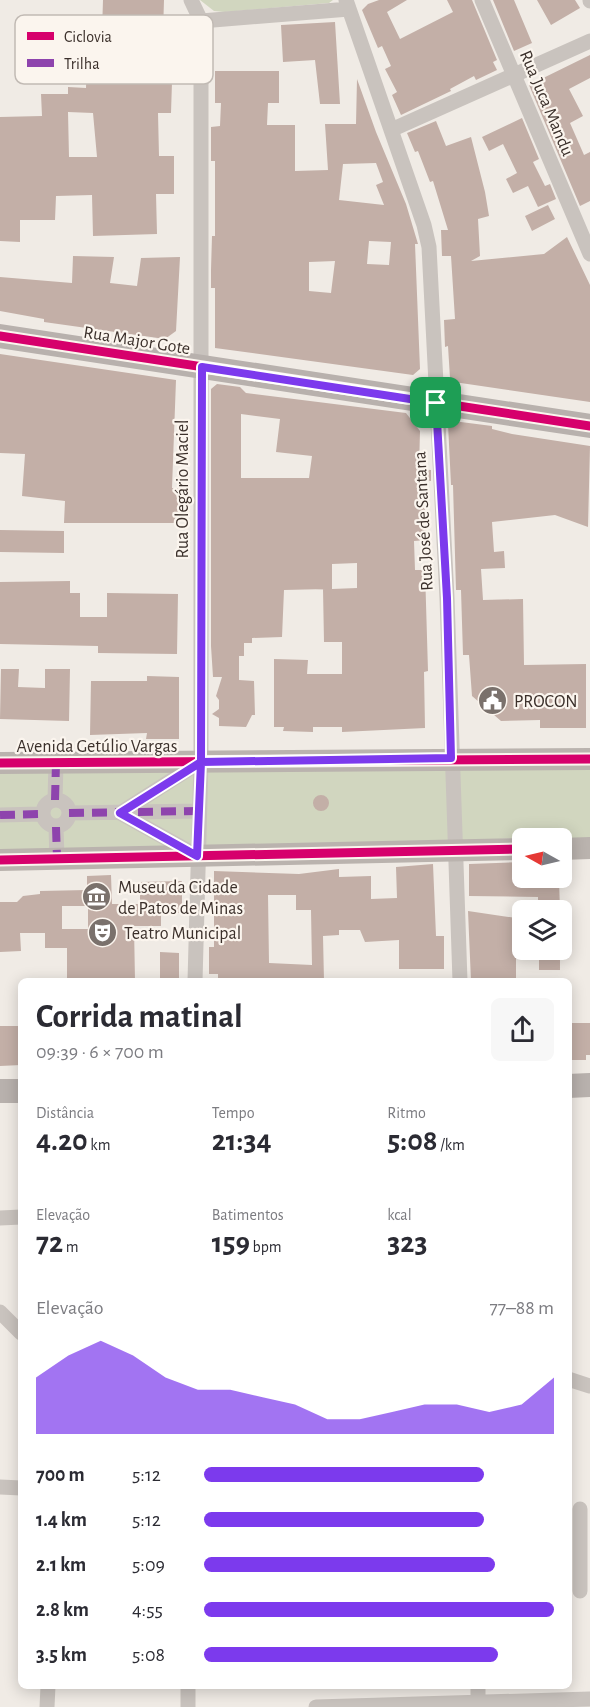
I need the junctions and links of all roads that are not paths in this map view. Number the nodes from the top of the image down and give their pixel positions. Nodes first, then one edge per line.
1 (191, 0) edge
2 (482, 0) edge
3 (348, 5) edge
4 (198, 15) edge
5 (213, 20) edge
6 (590, 41) edge
7 (514, 76) junction
8 (201, 84) edge
9 (391, 130) junction
10 (590, 254) edge
11 (0, 336) edge
12 (202, 367) junction
13 (436, 403) junction
14 (590, 426) edge
15 (451, 758) junction
16 (590, 759) edge
17 (201, 762) junction
18 (0, 763) edge
19 (56, 763) junction
20 (55, 800) junction
21 (199, 811) junction
22 (69, 813) junction
23 (120, 813) junction
24 (42, 814) junction
25 (0, 815) edge
26 (56, 826) junction
27 (590, 848) edge
28 (512, 849) edge
29 (572, 849) edge
30 (455, 850) junction
31 (197, 856) junction
32 (57, 859) junction
33 (0, 860) edge
34 (195, 978) edge
35 (460, 978) edge
36 (590, 1085) edge
37 (572, 1086) edge
38 (0, 1091) edge
39 (18, 1091) edge
40 (18, 1217) edge
41 (0, 1218) edge
42 (0, 1312) edge
43 (18, 1330) edge
44 (572, 1380) edge
45 (590, 1386) edge
46 (0, 1487) edge
47 (18, 1488) edge
48 (579, 1509) dead end
49 (580, 1591) dead end
50 (48, 1689) edge
51 (188, 1689) edge
52 (478, 1689) edge
53 (590, 1699) edge
54 (478, 1705) edge
55 (47, 1707) edge
56 (188, 1707) edge
57 (316, 1707) edge

1 - 4 street, Rua Olegário Maciel
2 - 7 street, Rua Juca Mandu
3 - 5 street
3 - 9 street, Rua José de Santana
6 - 7 street
7 - 9 street
7 - 10 street, Rua Juca Mandu
8 - 12 street, Rua Olegário Maciel
9 - 13 street, Rua José de Santana
11 - 12 main road, Rua Major Gote
12 - 13 main road, Rua Major Gote
12 - 17 street, Rua Olegário Maciel
13 - 14 main road, Rua Major Gote
13 - 15 street, Rua José de Santana
15 - 16 street, Avenida Getúlio Vargas
15 - 17 street, Avenida Getúlio Vargas
15 - 30 street, Rua José de Santana
17 - 19 street, Avenida Getúlio Vargas
17 - 21 street, Rua Olegário Maciel
17 - 23 street
18 - 19 street, Avenida Getúlio Vargas
19 - 20 street
20 - 22 street
20 - 24 street
21 - 23 street
21 - 31 street, Rua Olegário Maciel
22 - 23 street
22 - 26 street
23 - 31 street
24 - 25 street
24 - 26 street
26 - 32 street
27 - 29 street
28 - 30 street
30 - 31 street
30 - 35 street, Rua José de Santana
31 - 32 street
31 - 34 street, Rua Olegário Maciel
32 - 33 street
36 - 37 main road
38 - 39 main road
40 - 41 street
42 - 43 street
44 - 45 street
46 - 47 street
48 - 49 street
50 - 55 street
51 - 56 street
52 - 54 street
53 - 54 street
54 - 57 street

